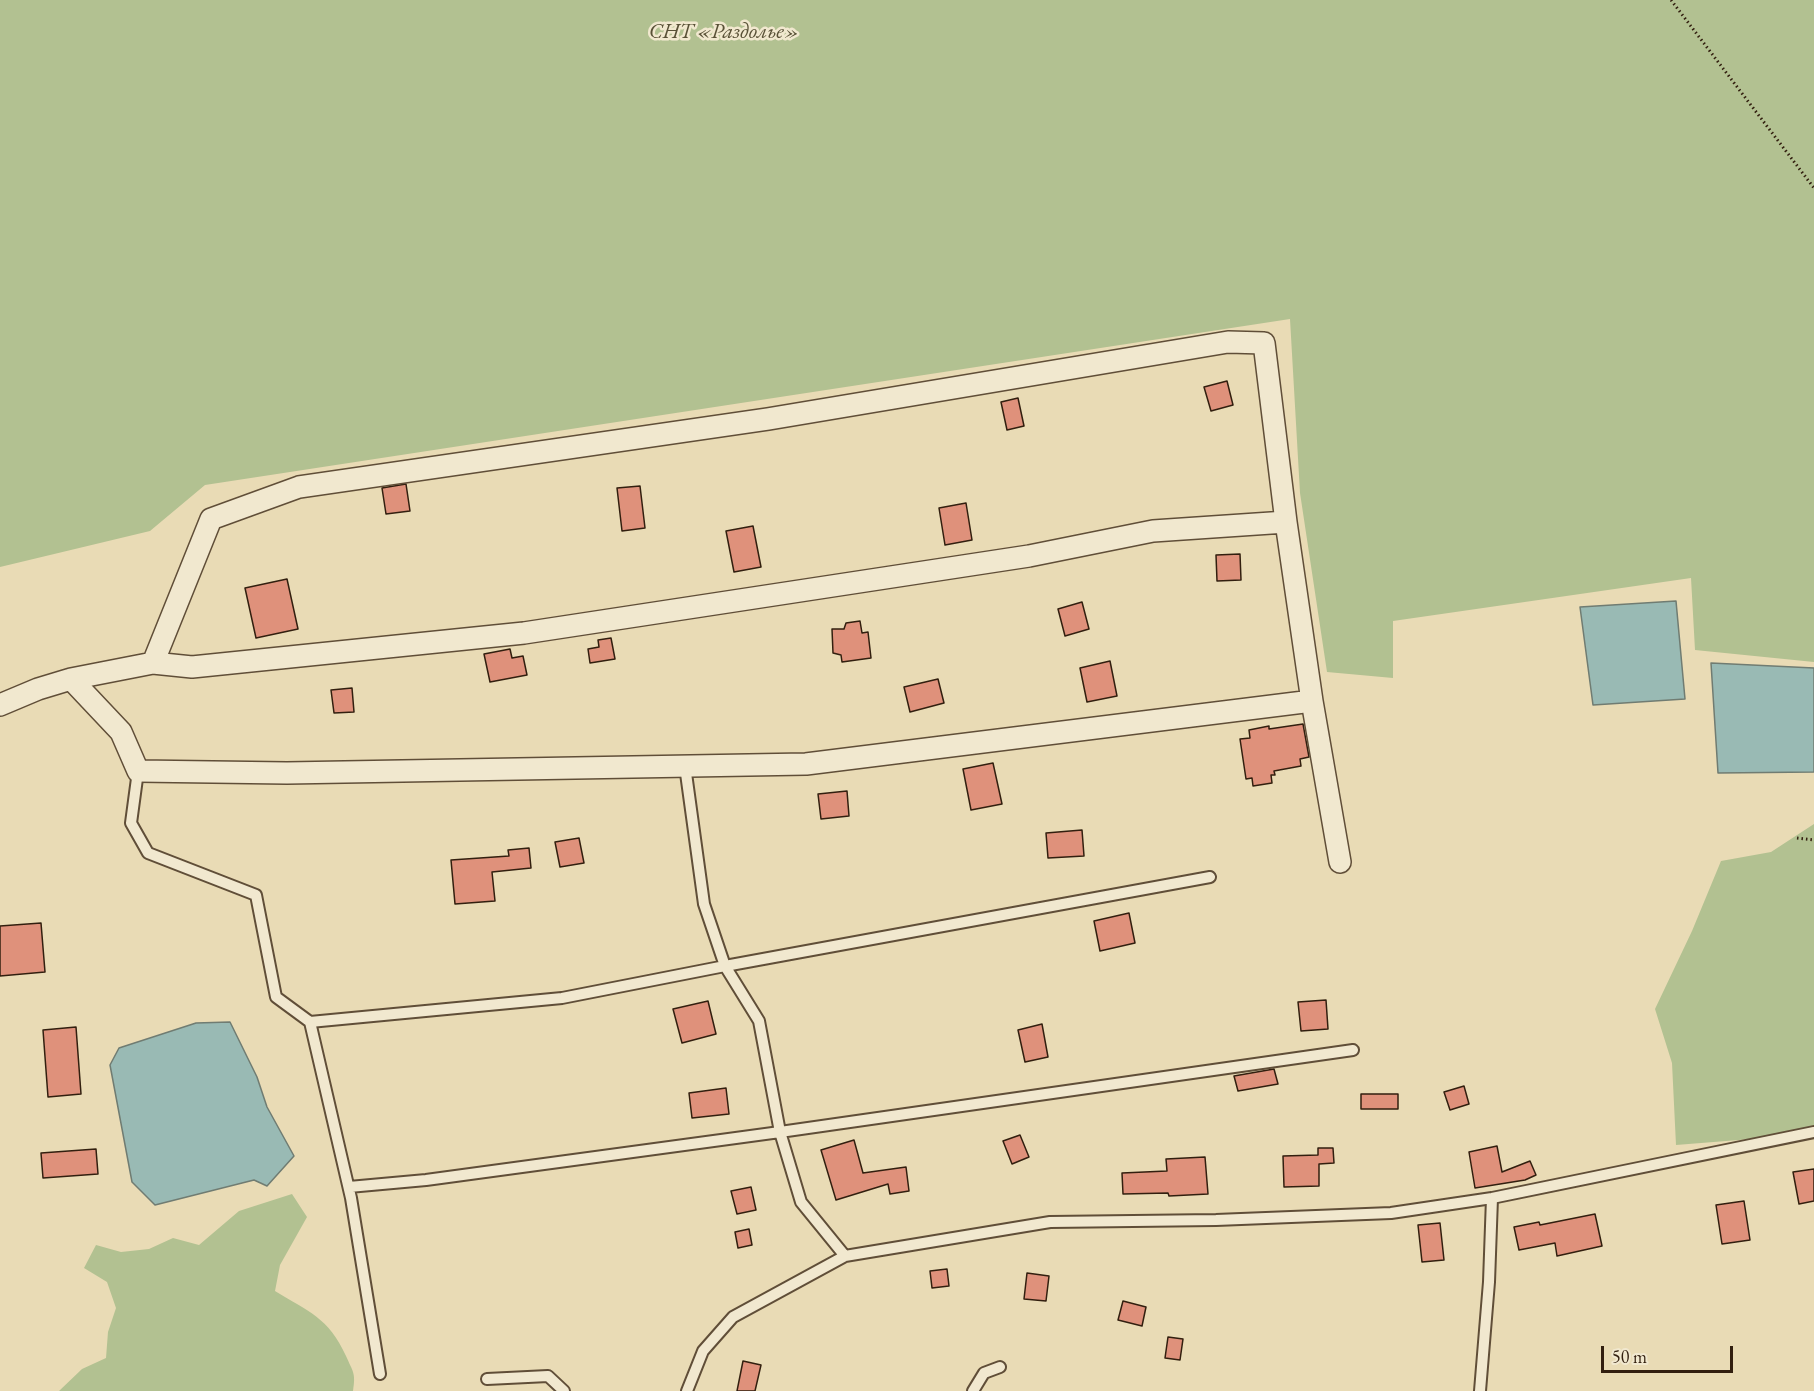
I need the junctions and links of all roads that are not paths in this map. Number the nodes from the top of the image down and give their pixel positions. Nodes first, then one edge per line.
1 (1286, 522) junction
2 (153, 663) junction
3 (71, 679) junction
4 (1312, 701) junction
5 (0, 705) edge
6 (685, 766) junction
7 (138, 771) junction
8 (1340, 862) dead end
9 (1210, 877) dead end
10 (725, 966) junction
11 (310, 1022) junction
12 (1353, 1050) dead end
13 (780, 1132) junction
14 (1814, 1132) edge
15 (349, 1187) junction
16 (1492, 1198) junction
17 (846, 1256) junction
18 (1000, 1367) dead end
19 (380, 1374) dead end
20 (486, 1379) dead end
21 (564, 1391) edge
22 (687, 1391) edge
23 (973, 1391) edge
24 (1480, 1391) edge

1 - 2 street
1 - 2 street
1 - 4 street
2 - 3 street
3 - 5 street
3 - 7 street
4 - 6 street
4 - 8 street
6 - 7 street
6 - 10 lane
7 - 11 lane
9 - 10 lane
10 - 11 lane
10 - 13 lane
11 - 15 lane
12 - 13 lane
13 - 15 lane
13 - 17 lane
14 - 16 lane
15 - 19 lane
16 - 17 lane
16 - 24 lane
17 - 22 lane
18 - 23 lane
20 - 21 lane

